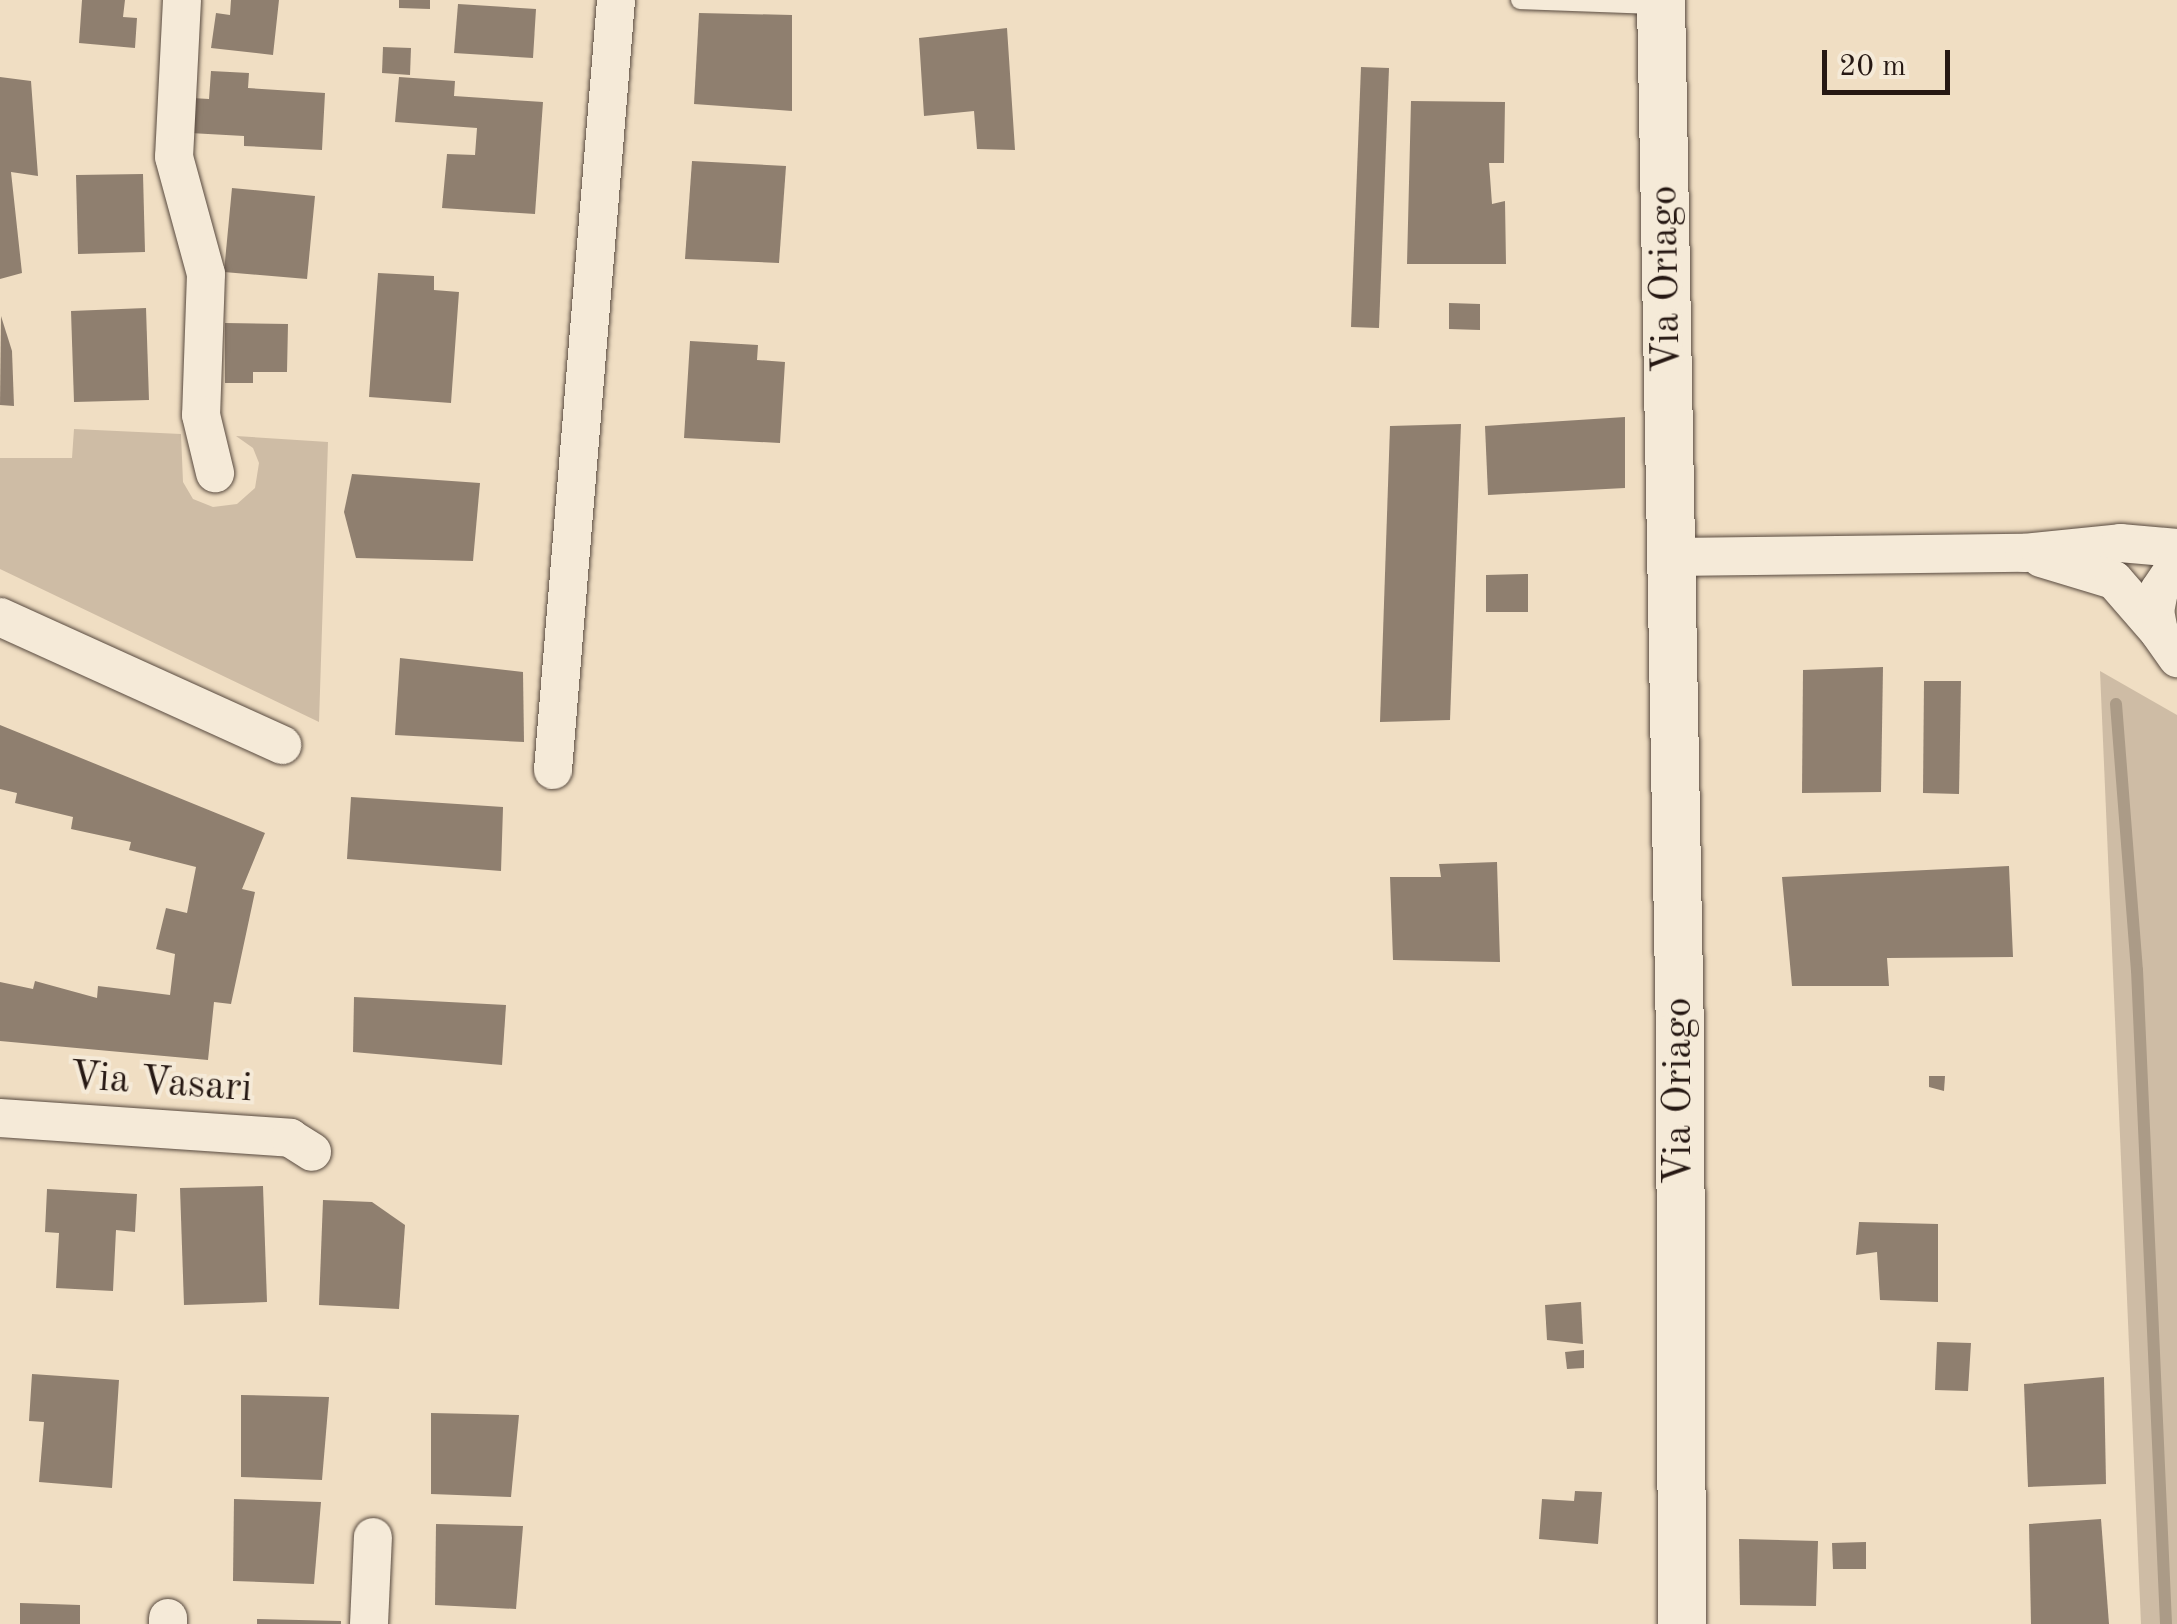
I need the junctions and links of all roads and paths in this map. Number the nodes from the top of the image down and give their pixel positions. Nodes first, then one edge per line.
1 (182, 0) edge
2 (616, 0) edge
3 (1520, 0) edge
4 (1661, 2) edge
5 (215, 473) dead end
6 (2177, 548) edge
7 (2024, 553) junction
8 (1672, 557) junction
9 (2177, 564) edge
10 (0, 617) edge
11 (2168, 645) edge
12 (282, 745) dead end
13 (552, 770) dead end
14 (0, 1118) edge
15 (312, 1152) dead end
16 (373, 1537) dead end
17 (369, 1624) edge
18 (1682, 1624) edge

1 - 5 street
2 - 13 street
3 - 4 lane
4 - 8 street, Via Oriago
6 - 7 street
7 - 8 street
7 - 11 street
8 - 18 street, Via Oriago
9 - 11 street
10 - 12 street
14 - 15 street, Via Vasari
16 - 17 street

